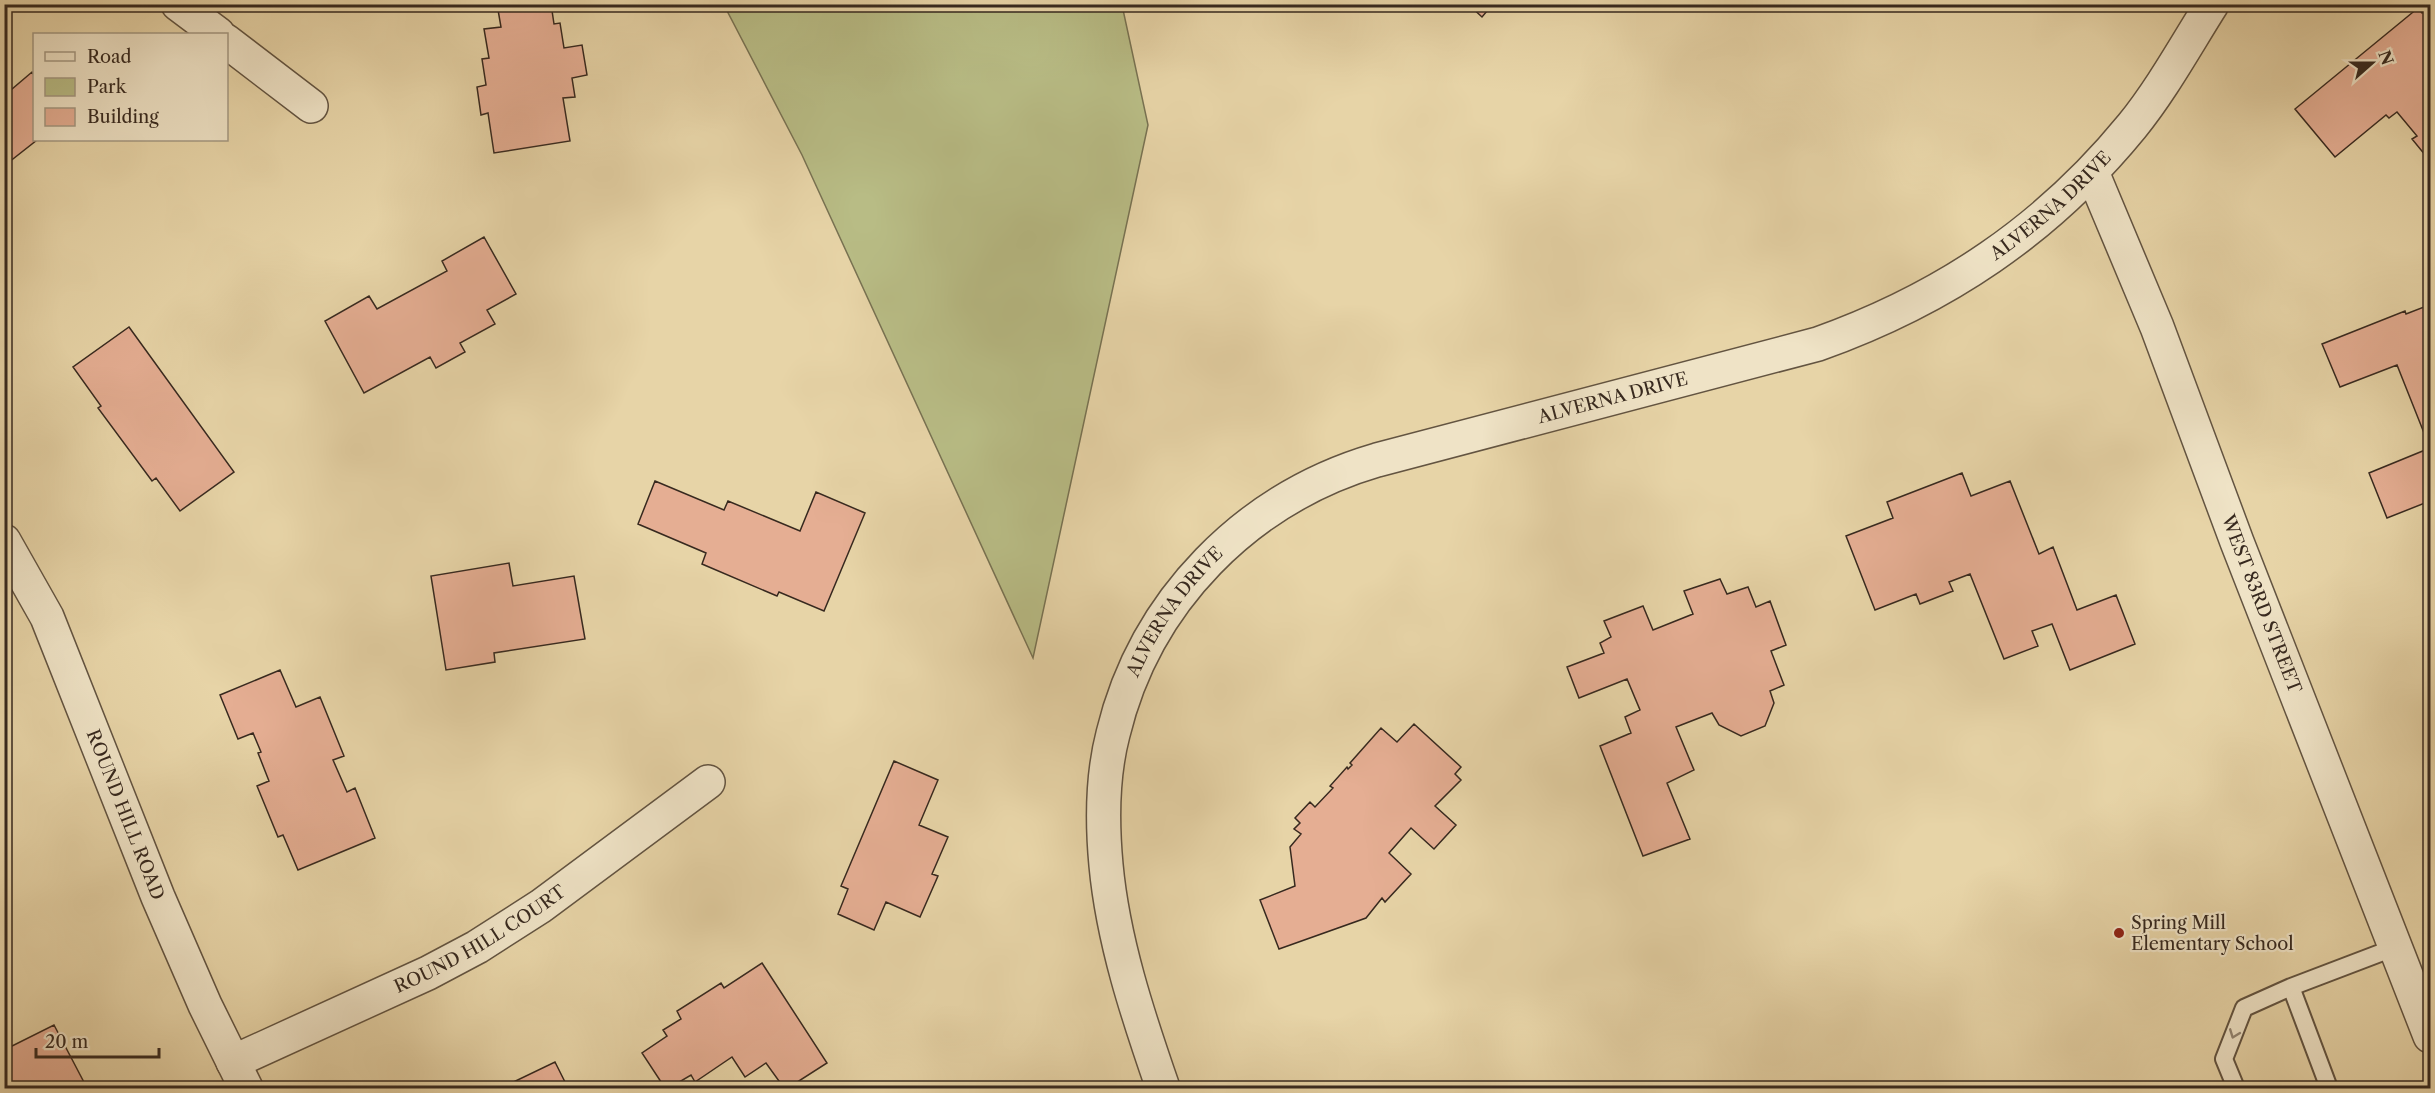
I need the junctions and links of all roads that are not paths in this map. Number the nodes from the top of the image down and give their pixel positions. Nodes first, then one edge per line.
1 (178, 4) edge
2 (2212, 4) edge
3 (217, 33) edge
4 (228, 43) edge
5 (312, 106) dead end
6 (2092, 172) junction
7 (4, 541) edge
8 (708, 782) dead end
9 (2396, 947) junction
10 (2290, 987) junction
11 (2430, 1035) edge
12 (239, 1076) edge
13 (1163, 1089) edge
14 (2236, 1089) edge
15 (2329, 1089) edge

1 - 3 street
2 - 6 street, ALVERNA DRIVE
4 - 5 street
6 - 9 street, WEST 83RD STREET
6 - 13 street, ALVERNA DRIVE
7 - 12 street, ROUND HILL ROAD
8 - 12 street, ROUND HILL COURT
9 - 10 lane
9 - 11 street, WEST 83RD STREET
10 -> 14 lane
10 - 15 lane

